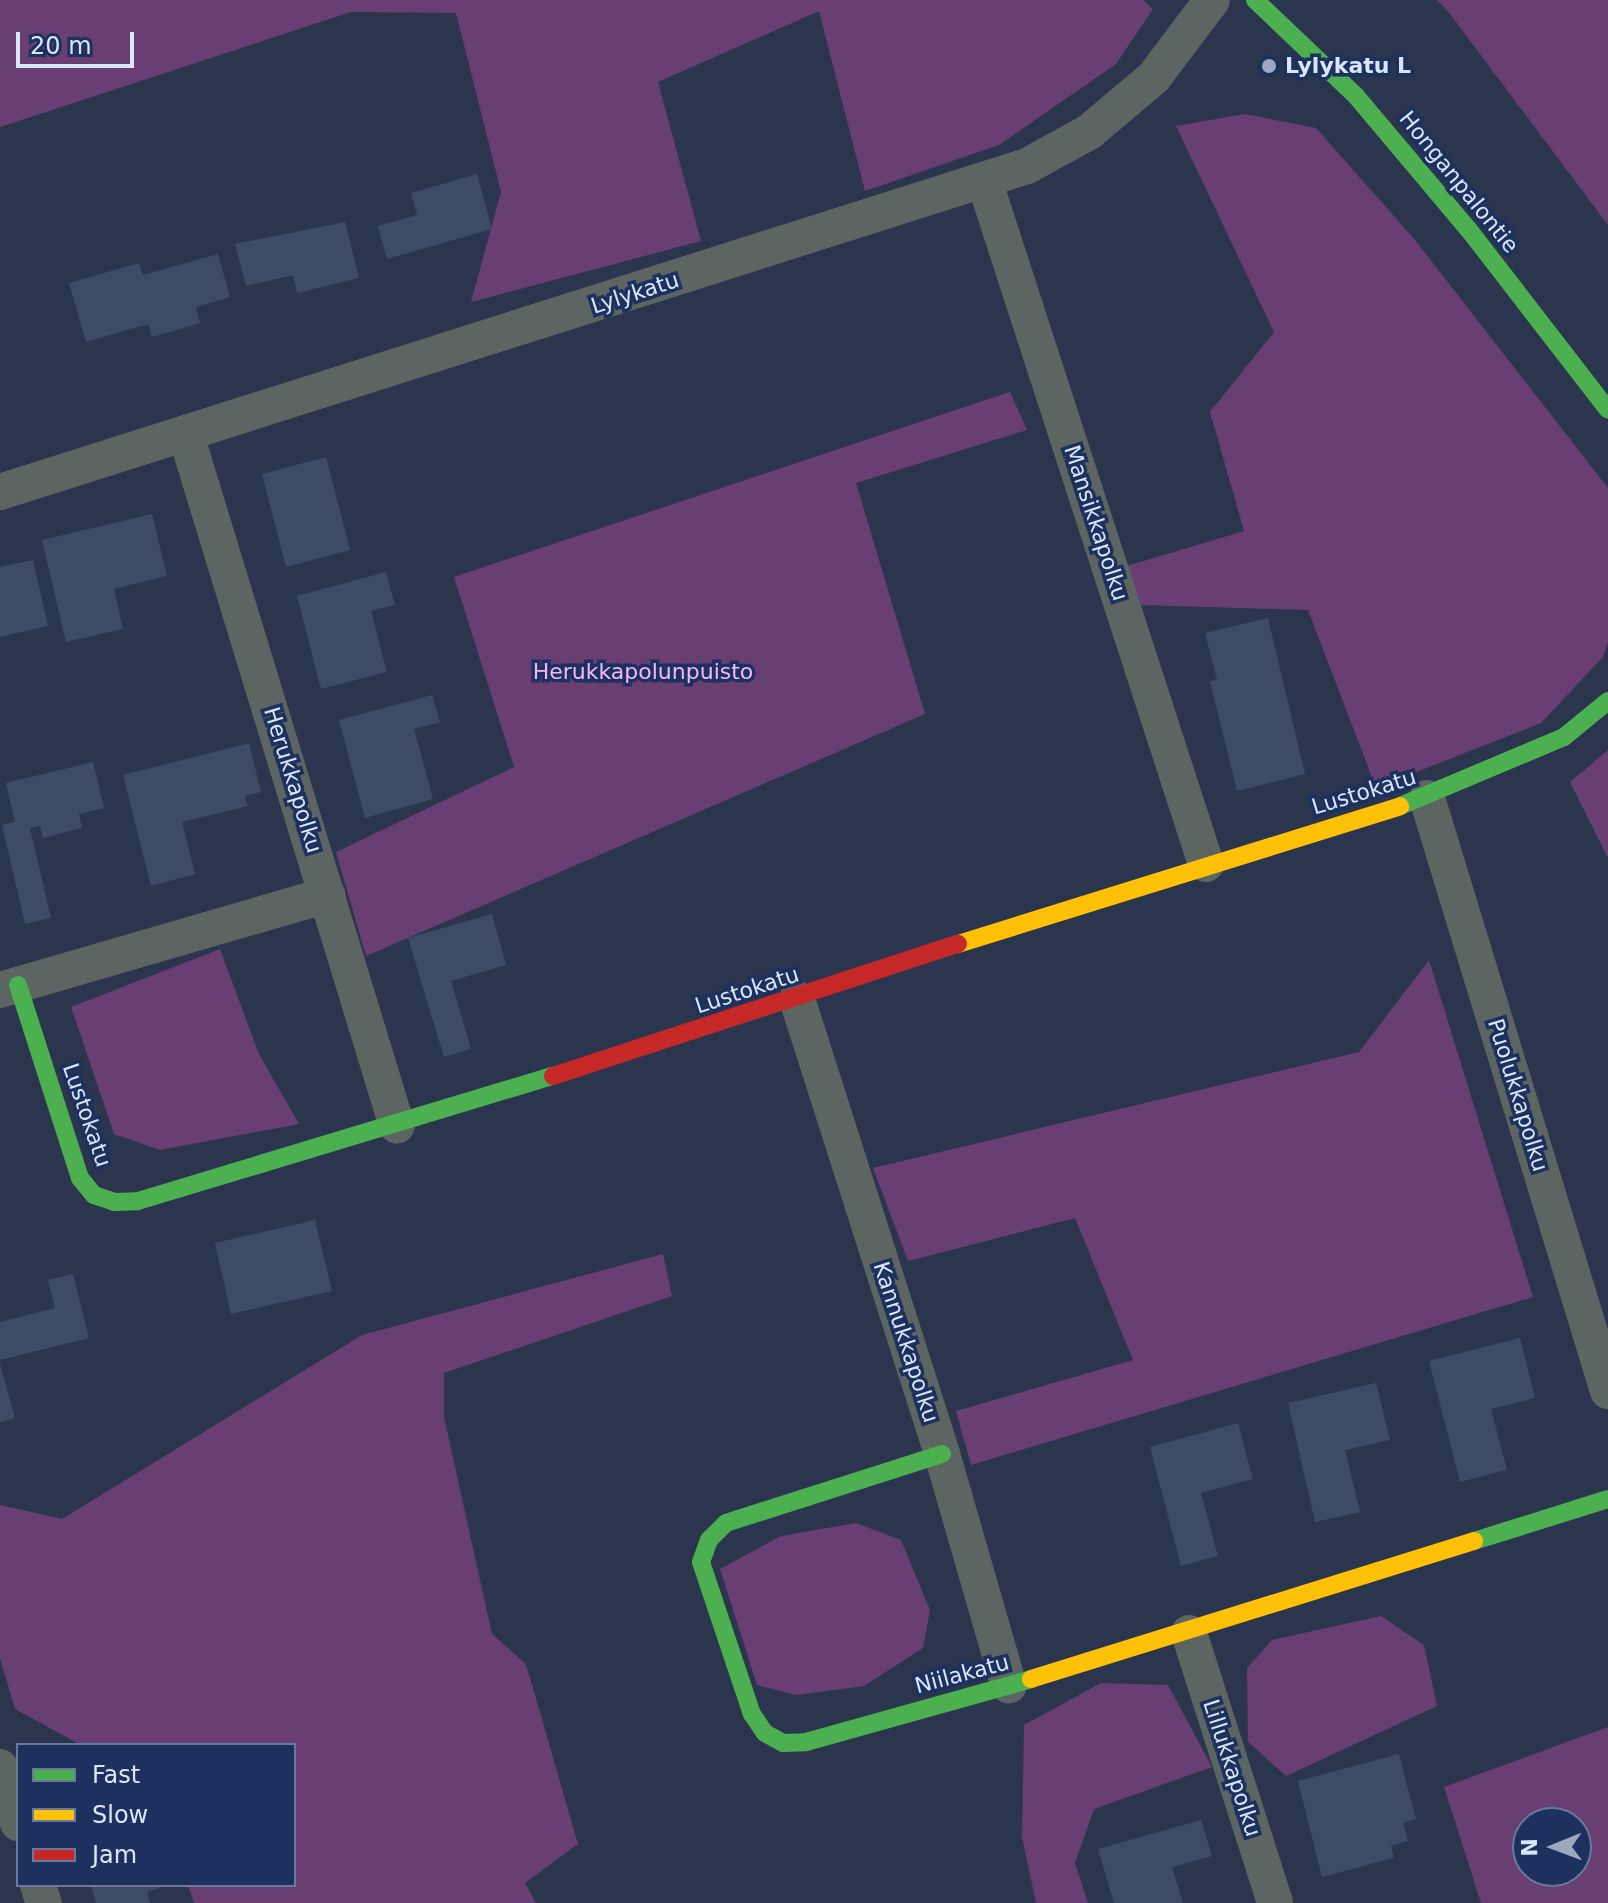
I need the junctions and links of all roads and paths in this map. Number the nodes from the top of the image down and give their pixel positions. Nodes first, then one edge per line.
1 (1212, 0) edge
2 (1255, 0) edge
3 (985, 183) junction
4 (1608, 410) edge
5 (186, 435) junction
6 (0, 492) edge
7 (1608, 701) edge
8 (1427, 798) junction
9 (1206, 864) junction
10 (328, 895) junction
11 (9, 987) edge
12 (797, 999) junction
13 (397, 1126) junction
14 (1608, 1391) edge
15 (942, 1454) junction
16 (1608, 1499) edge
17 (1189, 1633) junction
18 (1009, 1686) junction
19 (0, 1767) edge
20 (16, 1817) edge
21 (1275, 1903) edge

1 - 3 street, Lylykatu
2 - 4 street, Honganpalontie
3 - 5 street, Lylykatu
3 - 9 street, Mansikkapolku
5 - 6 street, Lylykatu
5 - 10 street, Herukkapolku
7 - 8 street, Lustokatu
8 - 9 street, Lustokatu
8 - 14 street, Puolukkapolku
9 - 12 street, Lustokatu
10 - 11 street
10 - 13 street, Herukkapolku
11 - 13 street, Lustokatu
12 - 13 street, Lustokatu
12 - 15 street, Kannukkapolku
15 - 18 street, Kannukkapolku
15 - 18 street, Niilakatu
16 - 17 street, Niilakatu
17 - 18 street, Niilakatu
17 - 21 street, Lillukkapolku
19 - 20 street

